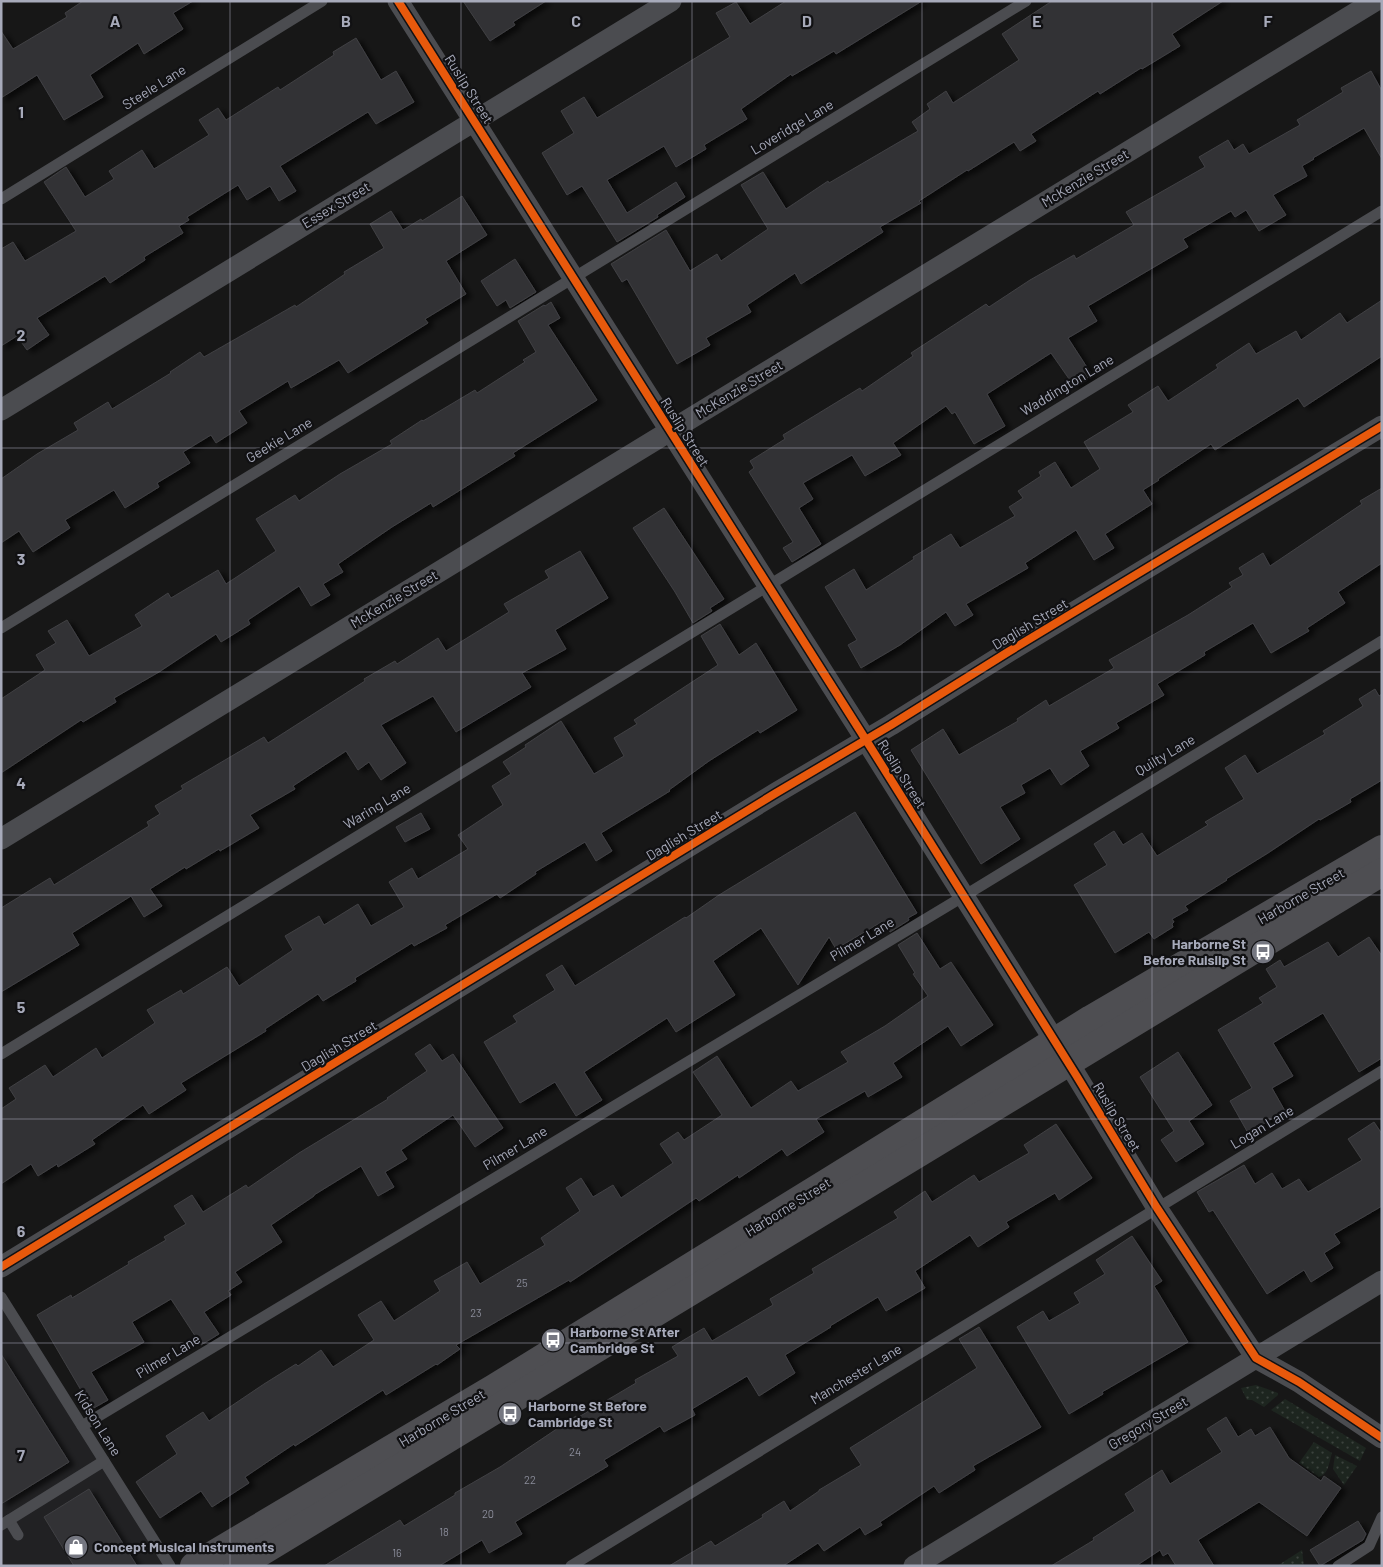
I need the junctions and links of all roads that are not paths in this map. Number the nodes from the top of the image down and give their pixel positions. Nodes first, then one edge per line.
1 (322, 1) edge
2 (398, 1) edge
3 (671, 1) edge
4 (1026, 1) edge
5 (1375, 1) edge
6 (474, 121) junction
7 (1, 199) edge
8 (1382, 211) edge
9 (573, 278) junction
10 (1, 410) edge
11 (1382, 426) edge
12 (670, 431) junction
13 (768, 585) junction
14 (1, 628) edge
15 (1382, 641) edge
16 (866, 740) junction
17 (1, 839) edge
18 (1382, 849) edge
19 (1382, 872) edge
20 (964, 896) junction
21 (1062, 1051) junction
22 (1, 1054) edge
23 (1382, 1071) edge
24 (1157, 1208) junction
25 (1, 1267) edge
26 (1382, 1281) edge
27 (1, 1297) edge
28 (1256, 1358) junction
29 (82, 1426) junction
30 (1382, 1438) edge
31 (104, 1460) junction
32 (1382, 1517) edge
33 (5, 1523) edge
34 (18, 1535) dead end
35 (170, 1566) edge
36 (194, 1566) edge
37 (238, 1566) edge
38 (571, 1566) edge
39 (914, 1566) edge
40 (1338, 1566) edge

1 - 7 lane, Steele Lane
2 - 6 street, Ruslip Street
3 - 6 street, Essex Street
4 - 9 lane, Loveridge Lane
5 - 12 street, McKenzie Street
6 - 9 street, Ruslip Street
6 - 10 street, Essex Street
8 - 13 lane, Waddington Lane
9 - 12 street, Ruslip Street
9 - 14 lane, Geekie Lane
11 - 16 street, Daglish Street
12 - 13 street, Ruslip Street
12 - 17 street, McKenzie Street
13 - 16 street, Ruslip Street
13 - 22 lane, Waring Lane
15 - 20 lane, Quilty Lane
16 - 20 street, Ruslip Street
16 - 25 street, Daglish Street
18 - 21 main road, Harborne Street
19 - 21 main road, Harborne Street
20 - 21 street, Ruslip Street
20 - 29 lane, Pilmer Lane
21 - 24 street, Ruslip Street
21 - 36 main road, Harborne Street
21 - 37 main road, Harborne Street
23 - 24 lane, Logan Lane
24 - 28 street, Ruslip Street
24 - 38 lane, Manchester Lane
26 - 28 street, Gregory Street
27 - 29 lane, Kidson Lane
28 - 30 street, Ruslip Street
28 - 39 street, Gregory Street
29 - 31 lane, Kidson Lane
31 - 33 lane
31 - 35 lane, Kidson Lane
32 - 40 lane
33 - 34 lane

